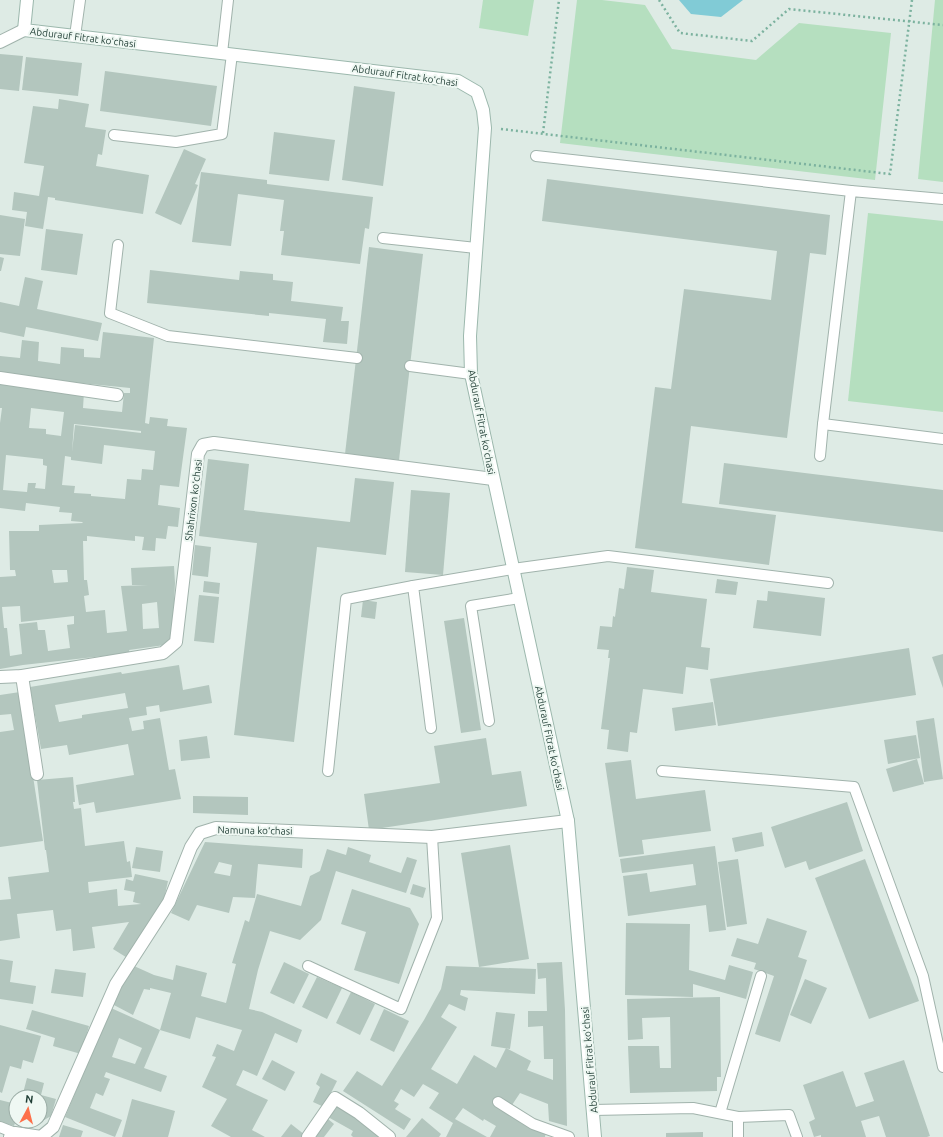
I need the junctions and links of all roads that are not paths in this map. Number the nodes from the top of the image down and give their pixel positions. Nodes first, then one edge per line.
1 (27, 0) edge
2 (80, 0) edge
3 (228, 0) edge
4 (24, 30) junction
5 (75, 36) junction
6 (0, 42) edge
7 (227, 54) junction
8 (114, 135) dead end
9 (536, 156) dead end
10 (851, 191) junction
11 (943, 199) edge
12 (383, 238) dead end
13 (118, 245) dead end
14 (476, 248) junction
15 (357, 358) dead end
16 (410, 366) dead end
17 (471, 374) junction
18 (0, 378) edge
19 (117, 395) dead end
20 (823, 424) junction
21 (943, 439) edge
22 (820, 456) dead end
23 (493, 479) junction
24 (513, 569) junction
25 (828, 583) dead end
26 (413, 586) junction
27 (519, 598) junction
28 (0, 676) edge
29 (22, 676) junction
30 (489, 721) dead end
31 (431, 728) dead end
32 (328, 771) dead end
33 (662, 771) dead end
34 (37, 774) dead end
35 (568, 821) junction
36 (432, 837) junction
37 (308, 966) dead end
38 (761, 976) dead end
39 (943, 1067) edge
40 (498, 1102) dead end
41 (594, 1110) junction
42 (720, 1113) junction
43 (738, 1117) junction
44 (0, 1127) edge
45 (12, 1135) edge
46 (308, 1137) edge
47 (389, 1137) edge
48 (570, 1137) edge
49 (595, 1137) edge
50 (738, 1137) edge
51 (797, 1137) edge

1 - 4 street, Abdurauf Fitrat koʻchasi
2 - 5 lane
3 - 7 lane
4 - 5 street, Abdurauf Fitrat koʻchasi
4 - 6 street
5 - 7 street, Abdurauf Fitrat koʻchasi
7 - 8 lane
7 - 14 street, Abdurauf Fitrat koʻchasi
9 - 10 lane
10 - 11 lane
10 - 20 lane
12 - 14 lane
13 - 15 lane
14 - 17 street, Abdurauf Fitrat koʻchasi
16 - 17 lane
17 - 23 street, Abdurauf Fitrat koʻchasi
18 - 19 street
20 - 21 lane
20 - 22 lane
23 - 24 street, Abdurauf Fitrat koʻchasi
23 - 29 street, Shahrixon koʻchasi
24 - 25 lane
24 - 26 lane
24 - 27 street, Abdurauf Fitrat koʻchasi
26 - 31 lane
26 - 32 lane
27 - 30 lane
27 - 35 street, Abdurauf Fitrat koʻchasi
28 - 29 street, Shahrixon koʻchasi
29 - 34 street
33 - 39 lane
35 - 36 street, Namuna koʻchasi
35 - 41 street, Abdurauf Fitrat koʻchasi
36 - 37 lane
36 - 45 street, Namuna koʻchasi
38 - 42 lane
40 - 48 lane
41 - 42 lane
41 - 49 street, Abdurauf Fitrat koʻchasi
42 - 43 lane
43 - 50 lane
43 - 51 lane
44 - 45 lane
46 - 47 street

